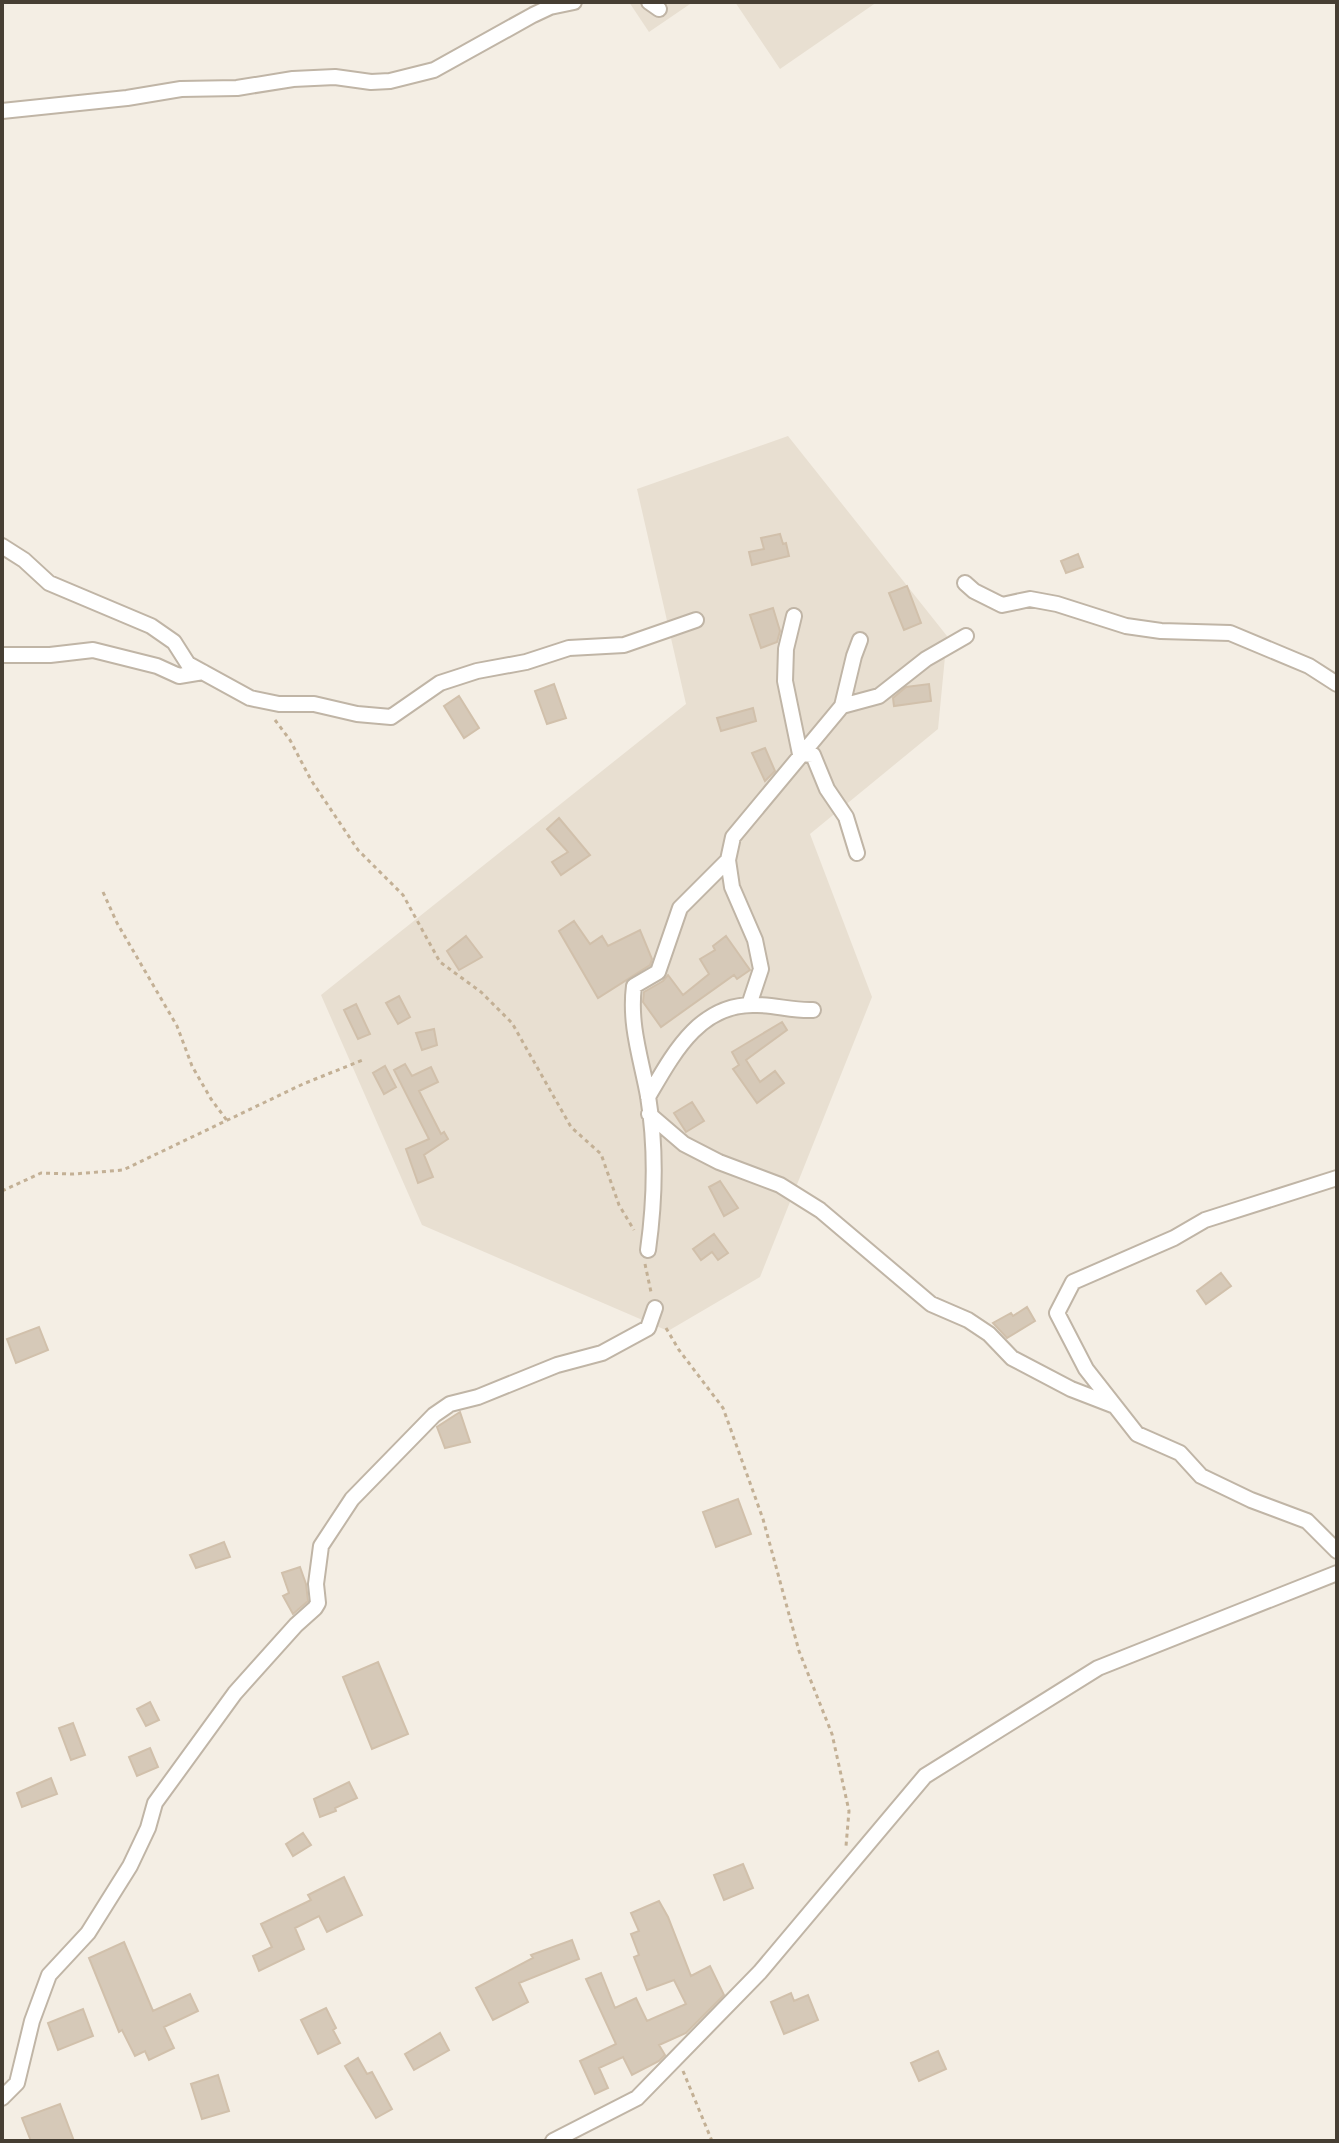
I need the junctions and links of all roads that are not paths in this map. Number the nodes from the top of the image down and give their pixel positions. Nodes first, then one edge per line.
1 (574, 2) edge
2 (2, 111) edge
3 (2, 546) edge
4 (965, 583) dead end
5 (794, 616) dead end
6 (696, 620) dead end
7 (966, 636) dead end
8 (860, 640) dead end
9 (2, 655) edge
10 (204, 672) junction
11 (1337, 684) edge
12 (842, 706) junction
13 (800, 754) junction
14 (857, 853) dead end
15 (728, 860) junction
16 (749, 1005) junction
17 (813, 1010) dead end
18 (648, 1097) junction
19 (649, 1114) junction
20 (1337, 1178) edge
21 (648, 1250) road end
22 (655, 1308) road end
23 (1115, 1406) junction
24 (1337, 1551) edge
25 (1337, 1573) edge
26 (2, 2098) edge
27 (553, 2141) edge

1 - 2 street
3 - 10 street
4 - 11 street
5 - 13 street
6 - 10 street
7 - 12 street
8 - 12 street
9 - 10 street
12 - 13 street
13 - 14 street
13 - 15 street
15 - 16 street
15 - 18 street
16 - 17 street
16 - 18 street
18 - 19 street
19 - 21 street
19 - 23 street
20 - 23 street
22 - 26 street
23 - 24 street
25 - 27 street

